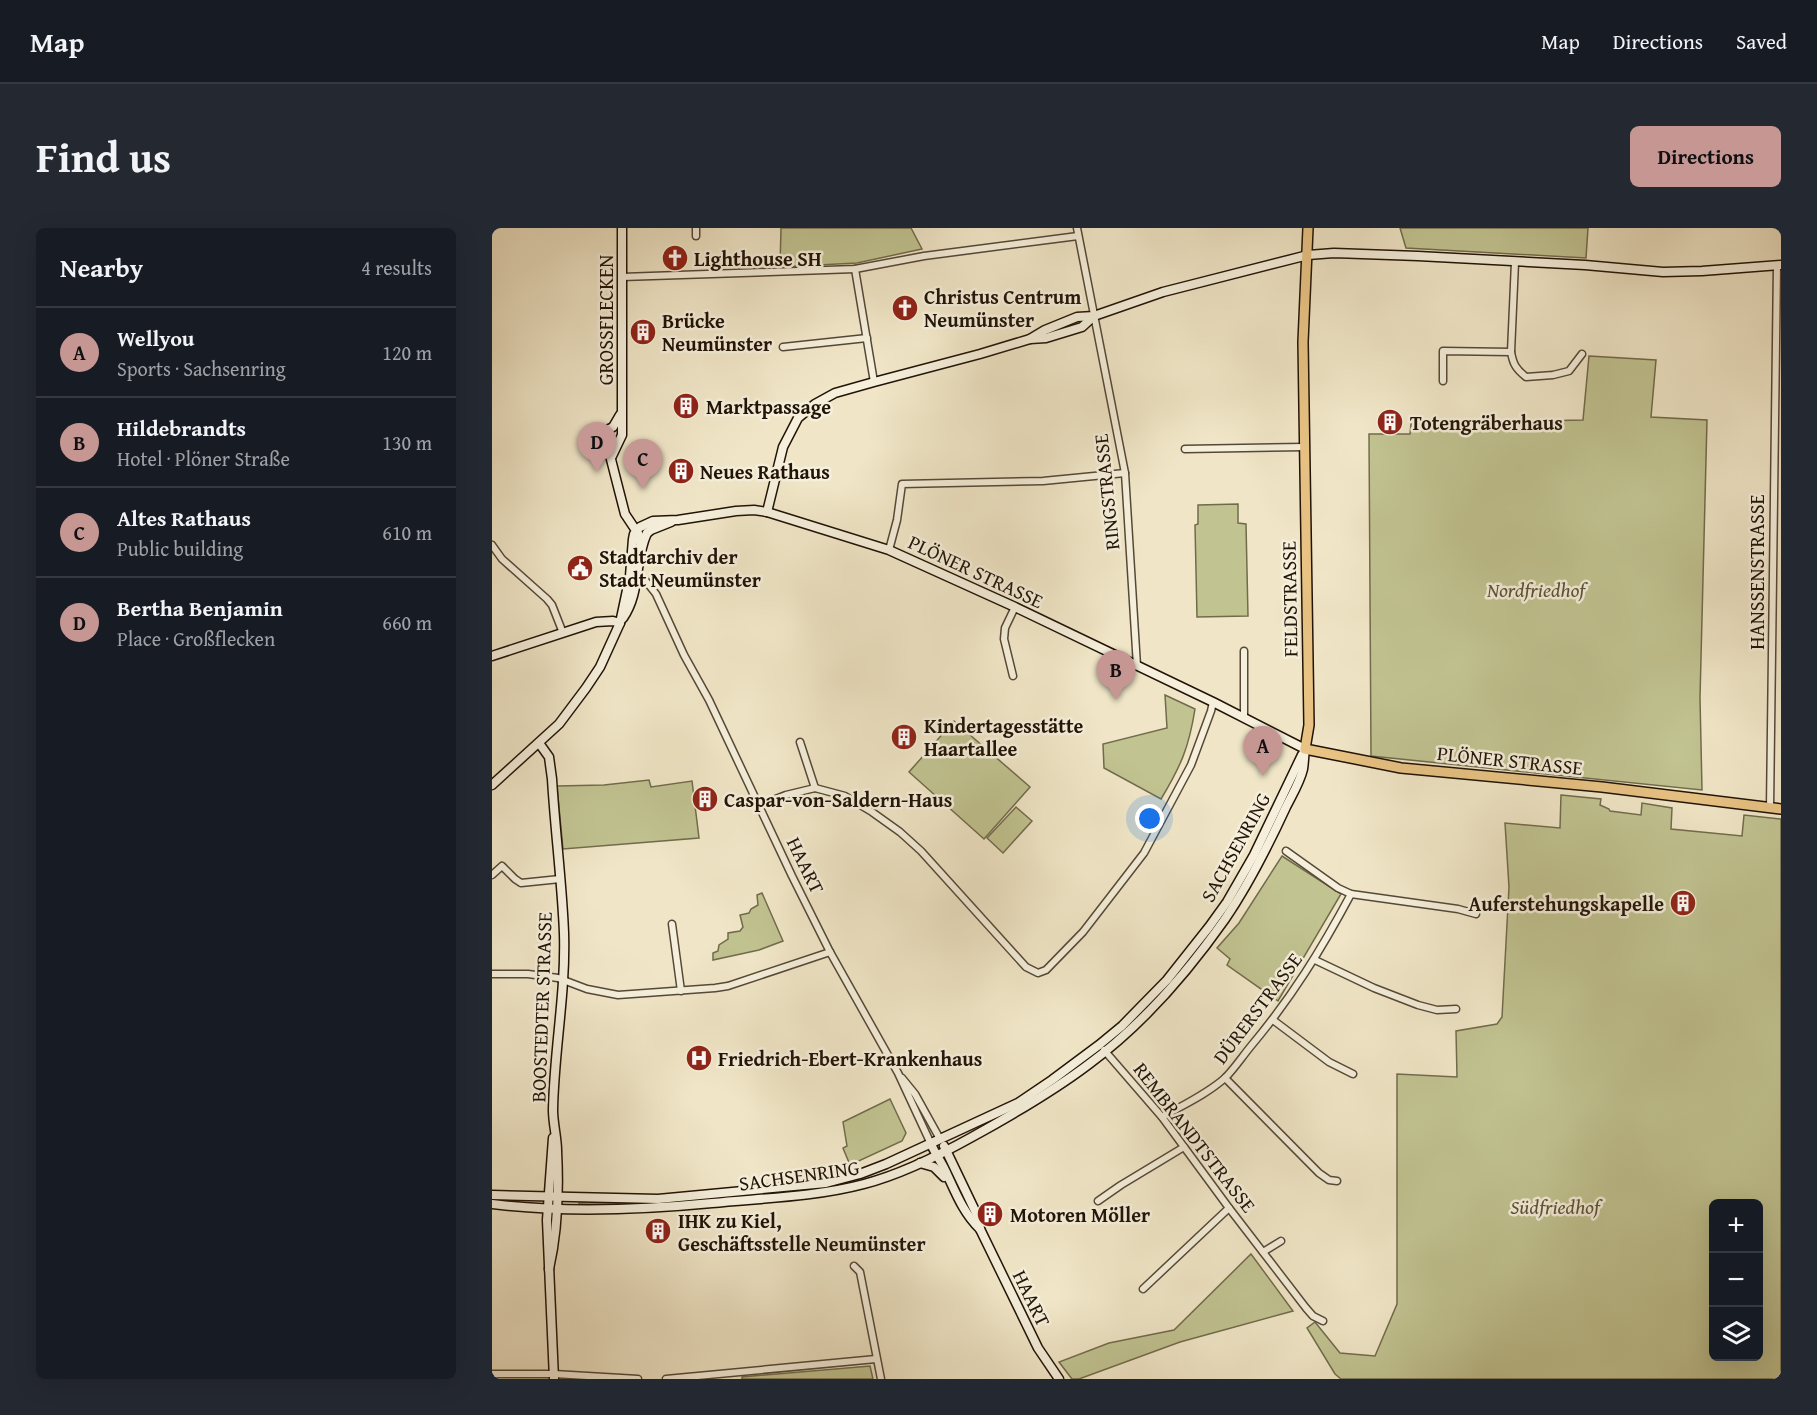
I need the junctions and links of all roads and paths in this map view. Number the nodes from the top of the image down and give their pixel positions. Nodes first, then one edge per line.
1 (622, 228) edge
2 (696, 228) edge
3 (1077, 228) edge
4 (1308, 228) edge
5 (696, 236) dead end
6 (1078, 236) junction
7 (1308, 255) junction
8 (1515, 262) junction
9 (1779, 265) edge
10 (855, 269) junction
11 (622, 277) junction
12 (1094, 316) junction
13 (867, 338) junction
14 (783, 347) dead end
15 (1511, 352) junction
16 (1582, 354) dead end
17 (1443, 381) dead end
18 (874, 382) junction
19 (617, 430) junction
20 (608, 442) junction
21 (617, 444) junction
22 (1305, 447) junction
23 (1185, 449) dead end
24 (612, 456) junction
25 (1125, 473) junction
26 (767, 512) junction
27 (625, 514) junction
28 (678, 520) junction
29 (648, 522) junction
30 (636, 531) junction
31 (647, 533) junction
32 (492, 545) edge
33 (641, 549) junction
34 (888, 550) junction
35 (631, 564) junction
36 (638, 576) junction
37 (1015, 607) junction
38 (620, 623) junction
39 (563, 633) junction
40 (1244, 651) dead end
41 (492, 656) edge
42 (1137, 667) junction
43 (1014, 676) dead end
44 (1213, 702) junction
45 (1244, 718) junction
46 (800, 742) dead end
47 (539, 743) junction
48 (1305, 749) junction
49 (492, 785) edge
50 (815, 788) junction
51 (758, 806) junction
52 (1770, 808) junction
53 (1781, 809) edge
54 (1286, 851) dead end
55 (492, 875) edge
56 (560, 879) junction
57 (1351, 894) junction
58 (1476, 914) dead end
59 (672, 924) dead end
60 (830, 952) junction
61 (1315, 960) junction
62 (492, 974) edge
63 (563, 980) junction
64 (681, 991) junction
65 (1456, 1009) dead end
66 (1273, 1020) junction
67 (1102, 1048) junction
68 (898, 1073) junction
69 (1353, 1074) dead end
70 (1225, 1078) junction
71 (1162, 1117) junction
72 (940, 1139) junction
73 (931, 1144) junction
74 (1184, 1147) junction
75 (946, 1150) junction
76 (936, 1155) junction
77 (919, 1163) junction
78 (1336, 1181) dead end
79 (951, 1185) junction
80 (492, 1196) edge
81 (553, 1197) junction
82 (1098, 1201) dead end
83 (492, 1204) edge
84 (1229, 1208) junction
85 (547, 1209) junction
86 (557, 1209) junction
87 (980, 1229) junction
88 (1281, 1241) dead end
89 (1263, 1252) junction
90 (854, 1266) dead end
91 (549, 1269) junction
92 (1143, 1289) dead end
93 (1323, 1321) dead end
94 (876, 1359) junction
95 (492, 1374) edge
96 (554, 1376) edge
97 (638, 1379) edge
98 (666, 1379) edge
99 (881, 1379) edge
100 (1059, 1379) edge

1 - 11 main road, GROSSFLECKEN
2 - 5 street
3 - 6 street, RINGSTRASSE
4 - 7 main road, FELDSTRASSE
6 - 10 street
6 - 12 street, RINGSTRASSE
7 - 8 main road
7 - 12 main road
7 - 22 main road, FELDSTRASSE
8 - 9 main road
8 - 15 street
9 - 52 street, HANSSENSTRASSE
10 - 11 street
10 - 13 street
11 - 19 main road, GROSSFLECKEN
12 - 18 main road
12 - 25 street, RINGSTRASSE
13 - 14 street
13 - 18 street
15 - 16 street
15 - 17 street
18 - 26 main road
19 - 20 main road, GROSSFLECKEN
19 - 21 main road, GROSSFLECKEN
20 - 21 main road
20 - 24 main road
21 - 24 main road, GROSSFLECKEN
22 - 23 street
22 - 48 main road, FELDSTRASSE
24 - 27 main road
25 - 34 street
25 - 42 street, RINGSTRASSE
26 - 28 main road, PLÖNER STRASSE
26 - 34 main road, PLÖNER STRASSE
27 - 29 main road
27 - 30 main road
28 - 29 main road, PLÖNER STRASSE
28 - 31 main road, PLÖNER STRASSE
29 - 30 main road
30 - 31 main road
30 - 33 main road
30 - 35 main road
31 - 33 main road
32 - 39 street
33 - 36 main road
34 - 37 main road, PLÖNER STRASSE
35 - 36 main road
35 - 38 main road
36 - 38 main road
36 - 51 street, HAART
37 - 42 main road, PLÖNER STRASSE
37 - 43 street
38 - 39 main road
38 - 47 main road
39 - 41 main road
40 - 45 street
42 - 44 main road, PLÖNER STRASSE
44 - 45 main road, PLÖNER STRASSE
44 - 50 street
45 - 48 main road, PLÖNER STRASSE
46 - 50 street
47 - 49 main road
47 - 56 main road, BOOSTEDTER STRASSE
48 - 52 main road, PLÖNER STRASSE
48 - 67 main road, SACHSENRING
50 - 51 street
51 - 60 street, HAART
52 - 53 main road, PLÖNER STRASSE
54 - 57 street
55 - 56 street
56 - 63 main road, BOOSTEDTER STRASSE
57 - 58 street
57 - 61 street, DÜRERSTRASSE
59 - 64 street
60 - 64 street
60 - 68 street, HAART
61 - 65 street
61 - 66 street, DÜRERSTRASSE
62 - 63 street
63 - 64 street
63 - 81 main road, BOOSTEDTER STRASSE
66 - 69 street
66 - 70 street, DÜRERSTRASSE
67 - 71 street, REMBRANDTSTRASSE
67 - 72 main road, SACHSENRING
67 - 75 main road, SACHSENRING
68 - 72 street, HAART
68 - 73 street, HAART
70 - 71 street, DÜRERSTRASSE
70 - 78 street
71 - 74 street, REMBRANDTSTRASSE
72 - 73 main road, SACHSENRING
72 - 75 main road, HAART
73 - 76 main road, HAART
73 - 81 main road, SACHSENRING
74 - 82 street
74 - 84 street, REMBRANDTSTRASSE
75 - 76 main road, SACHSENRING
75 - 87 main road, HAART
76 - 77 main road, SACHSENRING
76 - 79 main road, HAART
77 - 79 main road
77 - 86 main road, SACHSENRING
79 - 87 main road, HAART
80 - 81 main road, SACHSENRING
81 - 85 main road, BOOSTEDTER STRASSE
81 - 86 main road, BOOSTEDTER STRASSE
83 - 85 main road, SACHSENRING
84 - 89 street, REMBRANDTSTRASSE
84 - 92 street
85 - 86 main road, SACHSENRING
85 - 91 main road, BOOSTEDTER STRASSE
86 - 91 main road, BOOSTEDTER STRASSE
87 - 100 main road, HAART
88 - 89 street
89 - 93 street, REMBRANDTSTRASSE
90 - 94 street
91 - 96 main road, BOOSTEDTER STRASSE
94 - 98 street
94 - 99 street
95 - 96 street
96 - 97 street

